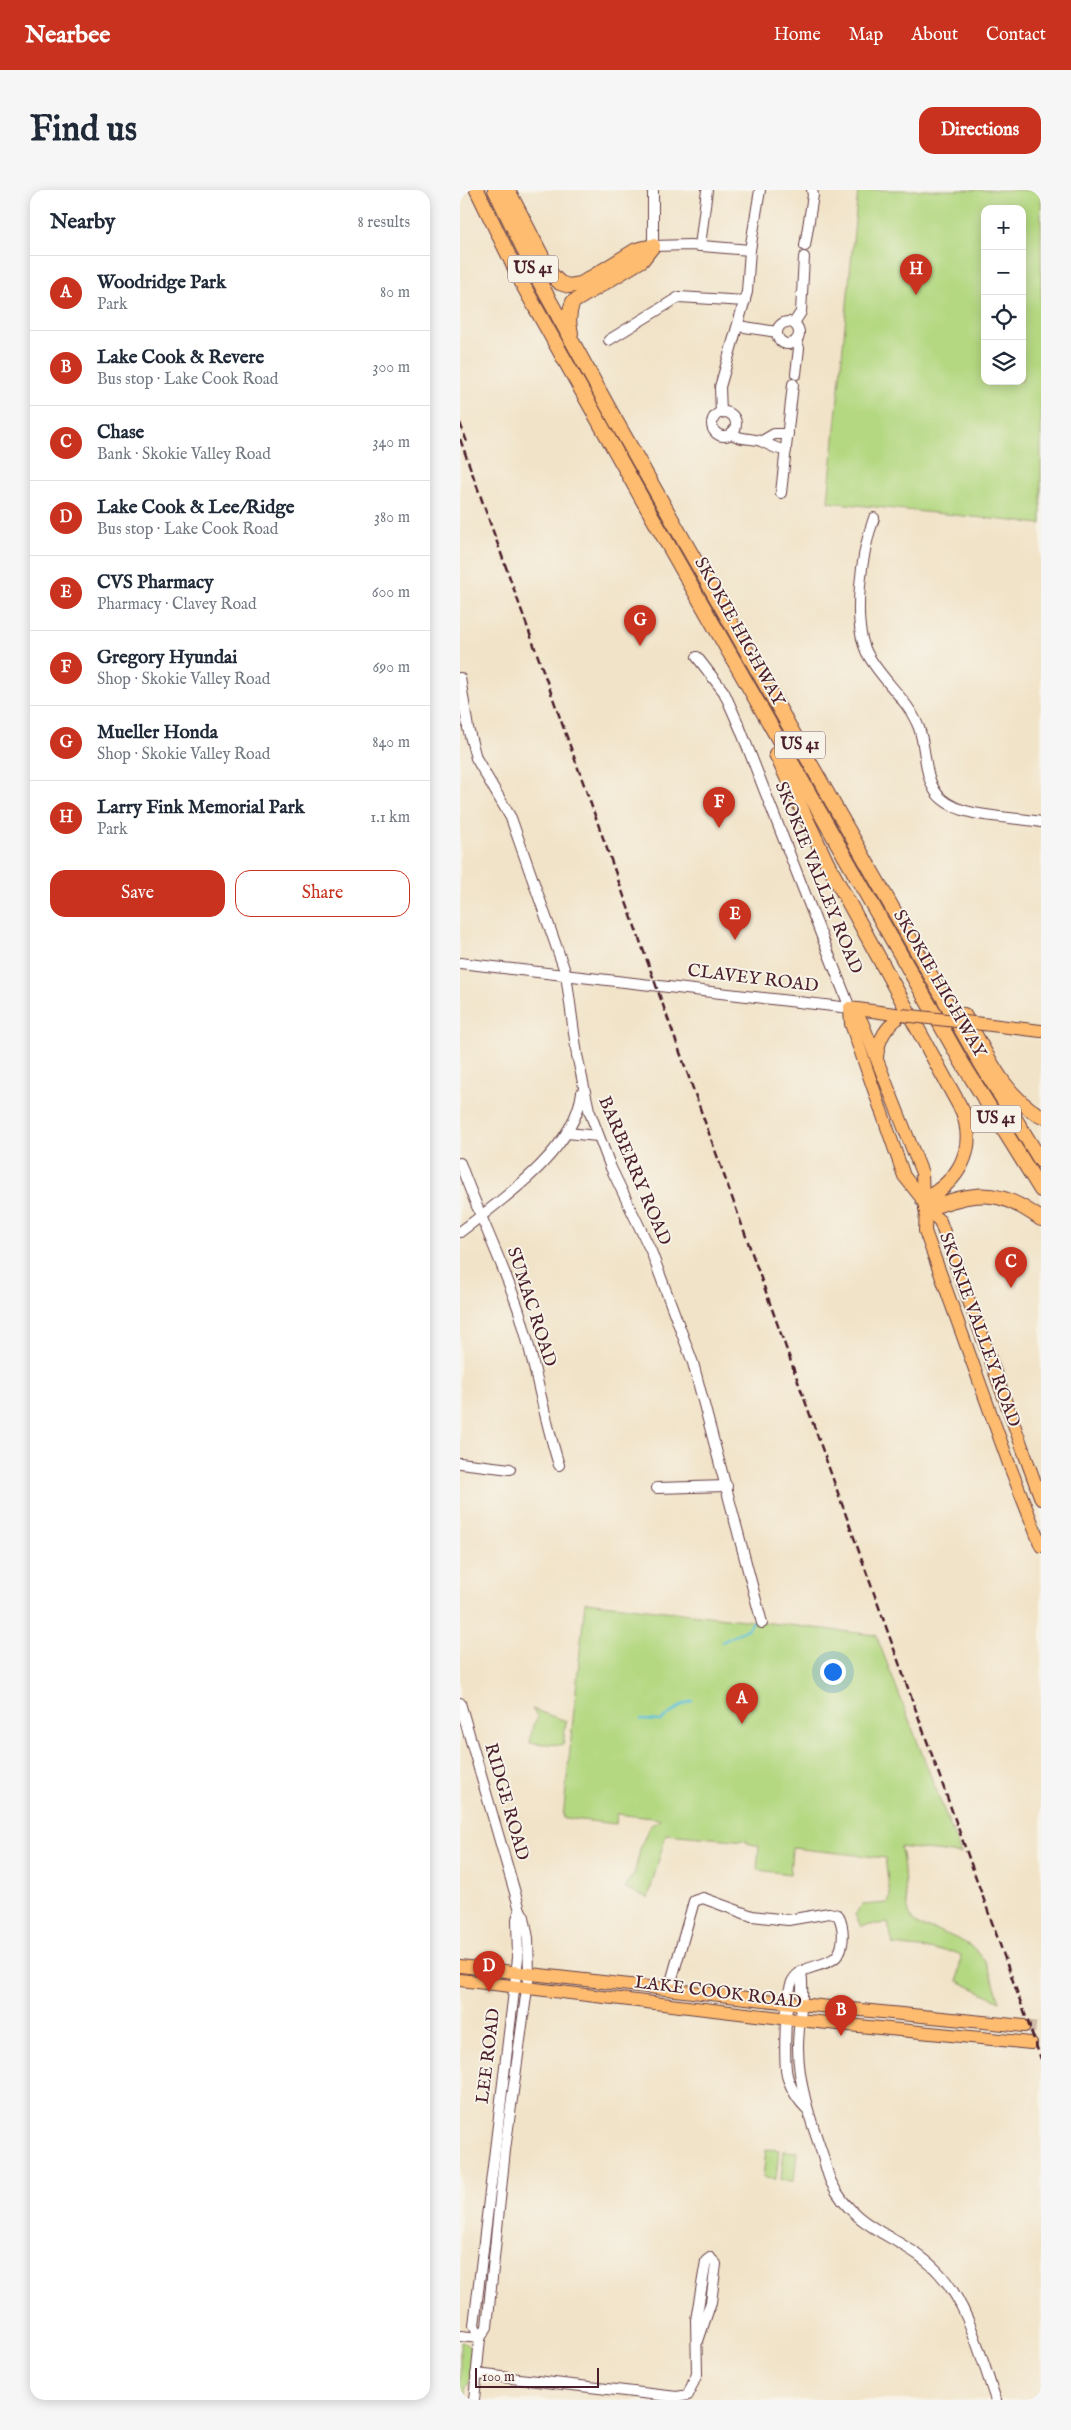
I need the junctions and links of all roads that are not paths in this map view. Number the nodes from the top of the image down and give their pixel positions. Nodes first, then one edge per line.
1 (477, 190) edge
2 (495, 190) edge
3 (508, 190) edge
4 (653, 190) edge
5 (707, 190) edge
6 (760, 190) edge
7 (812, 190) edge
8 (653, 246) junction
9 (700, 246) junction
10 (750, 250) junction
11 (745, 301) junction
12 (794, 323) junction
13 (738, 326) junction
14 (777, 332) junction
15 (609, 340) dead end
16 (796, 341) junction
17 (575, 346) junction
18 (722, 413) junction
19 (731, 433) junction
20 (788, 434) junction
21 (762, 441) junction
22 (786, 450) junction
23 (781, 493) dead end
24 (874, 518) dead end
25 (697, 657) dead end
26 (736, 664) junction
27 (460, 678) edge
28 (1041, 822) edge
29 (882, 888) junction
30 (460, 962) edge
31 (566, 974) junction
32 (850, 1008) junction
33 (902, 1015) junction
34 (1041, 1031) edge
35 (876, 1060) junction
36 (582, 1088) junction
37 (1041, 1116) edge
38 (567, 1132) junction
39 (598, 1136) junction
40 (1041, 1161) edge
41 (460, 1163) edge
42 (1041, 1190) edge
43 (924, 1205) junction
44 (481, 1216) junction
45 (1041, 1219) edge
46 (460, 1232) edge
47 (460, 1462) edge
48 (559, 1465) dead end
49 (510, 1469) dead end
50 (727, 1486) junction
51 (657, 1488) dead end
52 (1041, 1499) edge
53 (1041, 1546) edge
54 (762, 1623) dead end
55 (460, 1703) edge
56 (520, 1910) junction
57 (460, 1966) edge
58 (515, 1979) junction
59 (460, 1980) edge
60 (528, 1980) junction
61 (669, 1990) junction
62 (794, 2004) junction
63 (792, 2020) junction
64 (1024, 2026) tunnel mouth
65 (1031, 2043) dead end
66 (460, 2336) edge
67 (480, 2338) junction
68 (698, 2341) junction
69 (476, 2374) junction
70 (474, 2400) edge
71 (996, 2400) edge

1 - 26 highway, SKOKIE HIGHWAY / US 41
2 - 17 highway, SKOKIE HIGHWAY / US 41
3 - 8 highway
4 - 8 street
5 - 9 street
6 - 10 street
7 - 12 street
8 - 9 street
8 - 17 highway
9 - 10 street
10 - 11 street
11 - 13 street
11 - 15 street
12 - 14 street
12 - 16 street
13 - 14 street
13 - 18 street
14 - 16 street
16 - 20 street
17 - 29 highway, SKOKIE HIGHWAY / US 41
18 - 19 street
18 - 19 street
19 - 21 street
20 - 21 street
20 - 22 street
21 - 22 street
22 - 23 street
24 - 28 street
25 - 32 street, SKOKIE VALLEY ROAD
26 - 42 highway, SKOKIE HIGHWAY / US 41
26 - 43 highway
27 - 31 street, BARBERRY ROAD
29 - 37 highway
29 - 40 highway, SKOKIE HIGHWAY / US 41
30 - 31 street, CLAVEY ROAD
31 - 32 street, CLAVEY ROAD
31 - 36 street, BARBERRY ROAD
32 - 33 main road, CLAVEY ROAD
32 - 35 main road, SKOKIE VALLEY ROAD
32 - 43 main road, SKOKIE VALLEY ROAD
33 - 34 main road, CLAVEY ROAD, bridge
33 - 35 main road
35 - 43 main road, SKOKIE VALLEY ROAD
36 - 38 street
36 - 39 street, BARBERRY ROAD
38 - 39 street
38 - 44 street
39 - 50 street, BARBERRY ROAD
41 - 44 street, SUMAC ROAD
43 - 45 highway
43 - 52 main road, SKOKIE VALLEY ROAD
43 - 53 main road, SKOKIE VALLEY ROAD
44 - 46 street
44 - 48 street, SUMAC ROAD
47 - 49 street
50 - 51 street
50 - 54 street, BARBERRY ROAD
55 - 56 street, RIDGE ROAD
56 - 58 street, RIDGE ROAD
56 - 60 street, RIDGE ROAD
57 - 58 main road, LAKE COOK ROAD
58 - 59 main road, LAKE COOK ROAD
58 - 60 main road, LAKE COOK ROAD
58 - 67 street, LEE ROAD
60 - 61 main road, LAKE COOK ROAD
60 - 63 main road, LAKE COOK ROAD
60 - 67 street, LEE ROAD
61 - 62 main road, LAKE COOK ROAD
61 - 62 street
62 - 63 street
62 - 64 main road, LAKE COOK ROAD
63 - 65 main road, LAKE COOK ROAD
63 - 71 street
66 - 67 street
67 - 69 street, LEE ROAD
68 - 68 street
68 - 69 street
69 - 70 street, LEE ROAD

